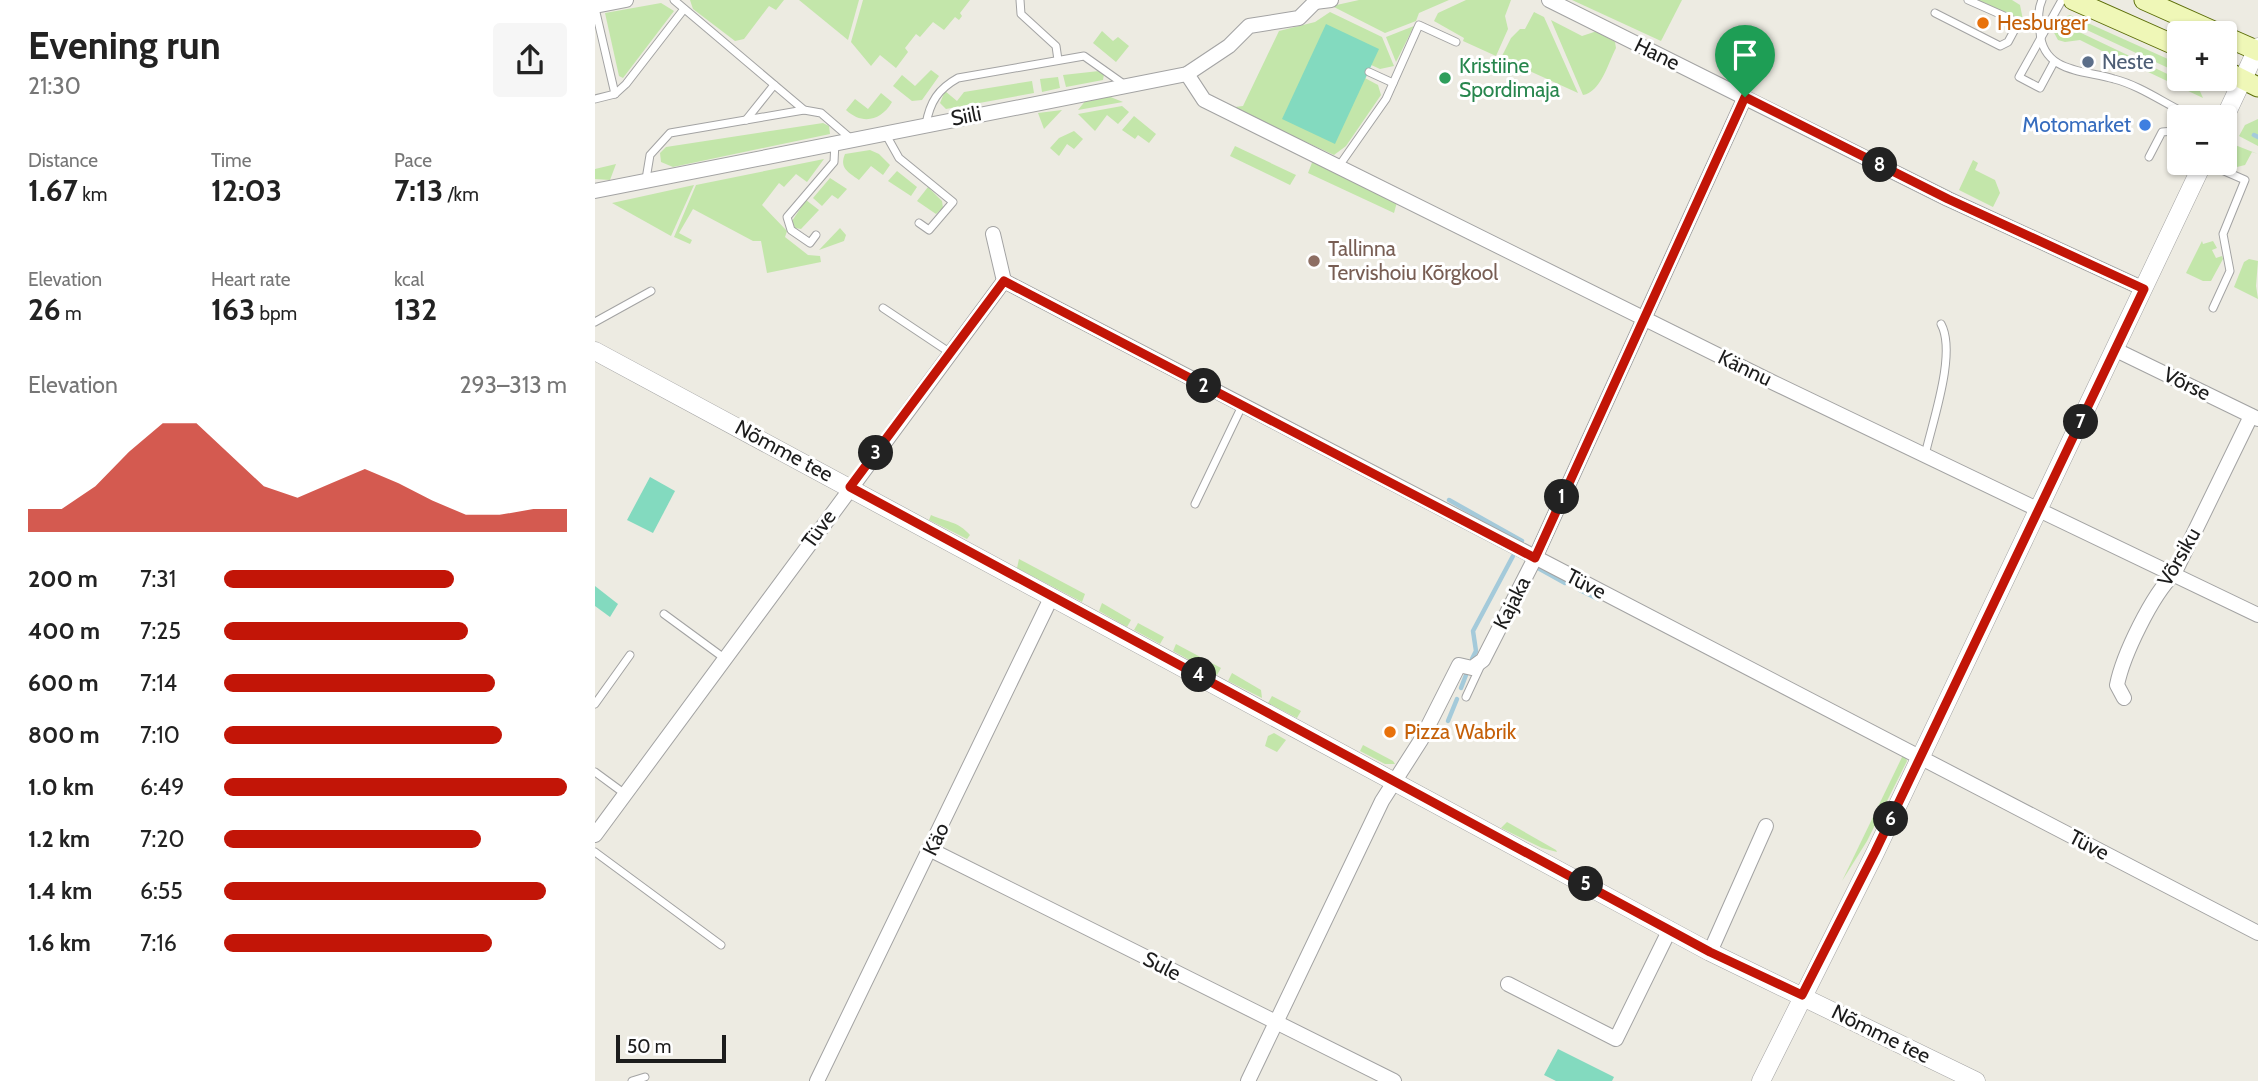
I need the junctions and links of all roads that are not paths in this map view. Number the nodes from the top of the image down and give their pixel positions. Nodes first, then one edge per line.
1 (626, 0) edge
2 (674, 0) edge
3 (1020, 0) edge
4 (1331, 0) edge
5 (1549, 0) edge
6 (1968, 0) edge
7 (2042, 0) edge
8 (2062, 0) edge
9 (2073, 0) edge
10 (2144, 0) edge
11 (1315, 1) edge
12 (595, 7) edge
13 (684, 9) junction
14 (1935, 13) dead end
15 (2191, 21) edge
16 (2041, 41) junction
17 (1456, 42) dead end
18 (2167, 42) edge
19 (2237, 42) edge
20 (2257, 50) edge
21 (1058, 60) junction
22 (2054, 62) junction
23 (1369, 72) dead end
24 (1187, 75) junction
25 (1393, 83) junction
26 (2250, 83) edge
27 (774, 85) junction
28 (1126, 86) junction
29 (615, 94) junction
30 (1745, 97) junction
31 (595, 99) edge
32 (2169, 105) edge
33 (2234, 105) edge
34 (804, 110) junction
35 (746, 120) junction
36 (926, 124) junction
37 (884, 132) junction
38 (2167, 132) edge
39 (842, 140) junction
40 (2149, 157) dead end
41 (1339, 166) junction
42 (2197, 175) edge
43 (2234, 175) edge
44 (646, 179) junction
45 (595, 191) edge
46 (919, 223) dead end
47 (993, 234) dead end
48 (816, 235) dead end
49 (1004, 281) junction
50 (2144, 289) junction
51 (651, 291) dead end
52 (883, 307) dead end
53 (2213, 309) dead end
54 (1645, 318) junction
55 (595, 322) edge
56 (1941, 324) dead end
57 (2116, 350) junction
58 (595, 351) edge
59 (949, 352) junction
60 (1242, 406) junction
61 (2255, 417) edge
62 (1925, 455) junction
63 (850, 487) junction
64 (1195, 504) dead end
65 (2039, 510) junction
66 (1535, 558) junction
67 (2173, 574) junction
68 (1052, 596) junction
69 (664, 614) dead end
70 (2258, 615) edge
71 (630, 655) dead end
72 (724, 658) junction
73 (1483, 660) junction
74 (1466, 697) dead end
75 (2124, 698) dead end
76 (595, 704) edge
77 (1920, 758) junction
78 (595, 772) edge
79 (1395, 780) junction
80 (625, 795) junction
81 (1766, 826) dead end
82 (595, 835) edge
83 (931, 850) junction
84 (595, 852) edge
85 (1670, 929) junction
86 (2258, 933) edge
87 (721, 945) dead end
88 (1710, 952) junction
89 (1508, 984) dead end
90 (1802, 995) junction
91 (1277, 1023) junction
92 (645, 1077) dead end
93 (632, 1081) edge
94 (817, 1081) edge
95 (1248, 1081) edge
96 (1395, 1081) edge
97 (1761, 1081) edge
98 (1976, 1081) edge

1 - 12 street
2 - 13 lane
3 - 21 lane
4 - 11 street
5 - 30 street, Hane
6 - 14 lane
7 - 16 lane
8 - 16 lane
9 - 18 main road
10 - 15 main road
11 - 24 street, Siili
12 - 29 lane
13 - 27 lane
13 - 29 lane
16 - 22 lane
16 - 22 lane
17 - 25 lane
19 - 20 main road
20 - 26 street
21 - 28 lane
21 - 36 lane
22 - 32 lane
23 - 25 lane
24 - 28 street, Siili
24 - 41 street, Kännu
25 - 41 lane
26 - 33 street
27 - 34 lane
27 - 35 lane
28 - 36 street, Siili
29 - 31 lane
30 - 50 street, Hane
30 - 54 street, Kajaka
34 - 35 lane
34 - 39 lane
35 - 44 lane
36 - 37 street, Siili
37 - 39 street, Siili
37 - 46 lane
38 - 40 lane
39 - 44 street, Siili
39 - 48 lane
41 - 54 street, Kännu
42 - 50 street
43 - 53 lane
44 - 45 street, Siili
47 - 49 street
49 - 59 street, Tüve
49 - 60 street, Tüve
50 - 57 street
51 - 55 lane
52 - 59 lane
54 - 62 street, Kännu
54 - 66 street, Kajaka
56 - 62 lane
57 - 61 street, Võrse
57 - 65 street
58 - 63 street, Nõmme tee
59 - 63 street, Tüve
60 - 64 lane
60 - 66 street, Tüve
61 - 67 street, Võrsiku
62 - 65 street, Kännu
63 - 68 street, Nõmme tee
63 - 72 street, Tüve
65 - 67 street, Kännu
65 - 77 street
66 - 73 street, Kajaka
66 - 77 street, Tüve
67 - 70 street, Kännu
67 - 75 street, Võrsiku
68 - 79 street, Nõmme tee
68 - 83 street, Käo
69 - 72 lane
71 - 76 lane
72 - 80 street, Tüve
73 - 74 lane
73 - 79 street
77 - 86 street, Tüve
77 - 90 street
78 - 80 lane
79 - 85 street, Nõmme tee
79 - 91 street
80 - 82 street, Tüve
81 - 88 street
83 - 91 street, Sule
83 - 94 street, Käo
84 - 87 lane
85 - 88 street, Nõmme tee
85 - 89 street
88 - 90 street, Nõmme tee
90 - 97 street
90 - 98 street, Nõmme tee
91 - 95 street
91 - 96 street, Sule
92 - 93 lane

